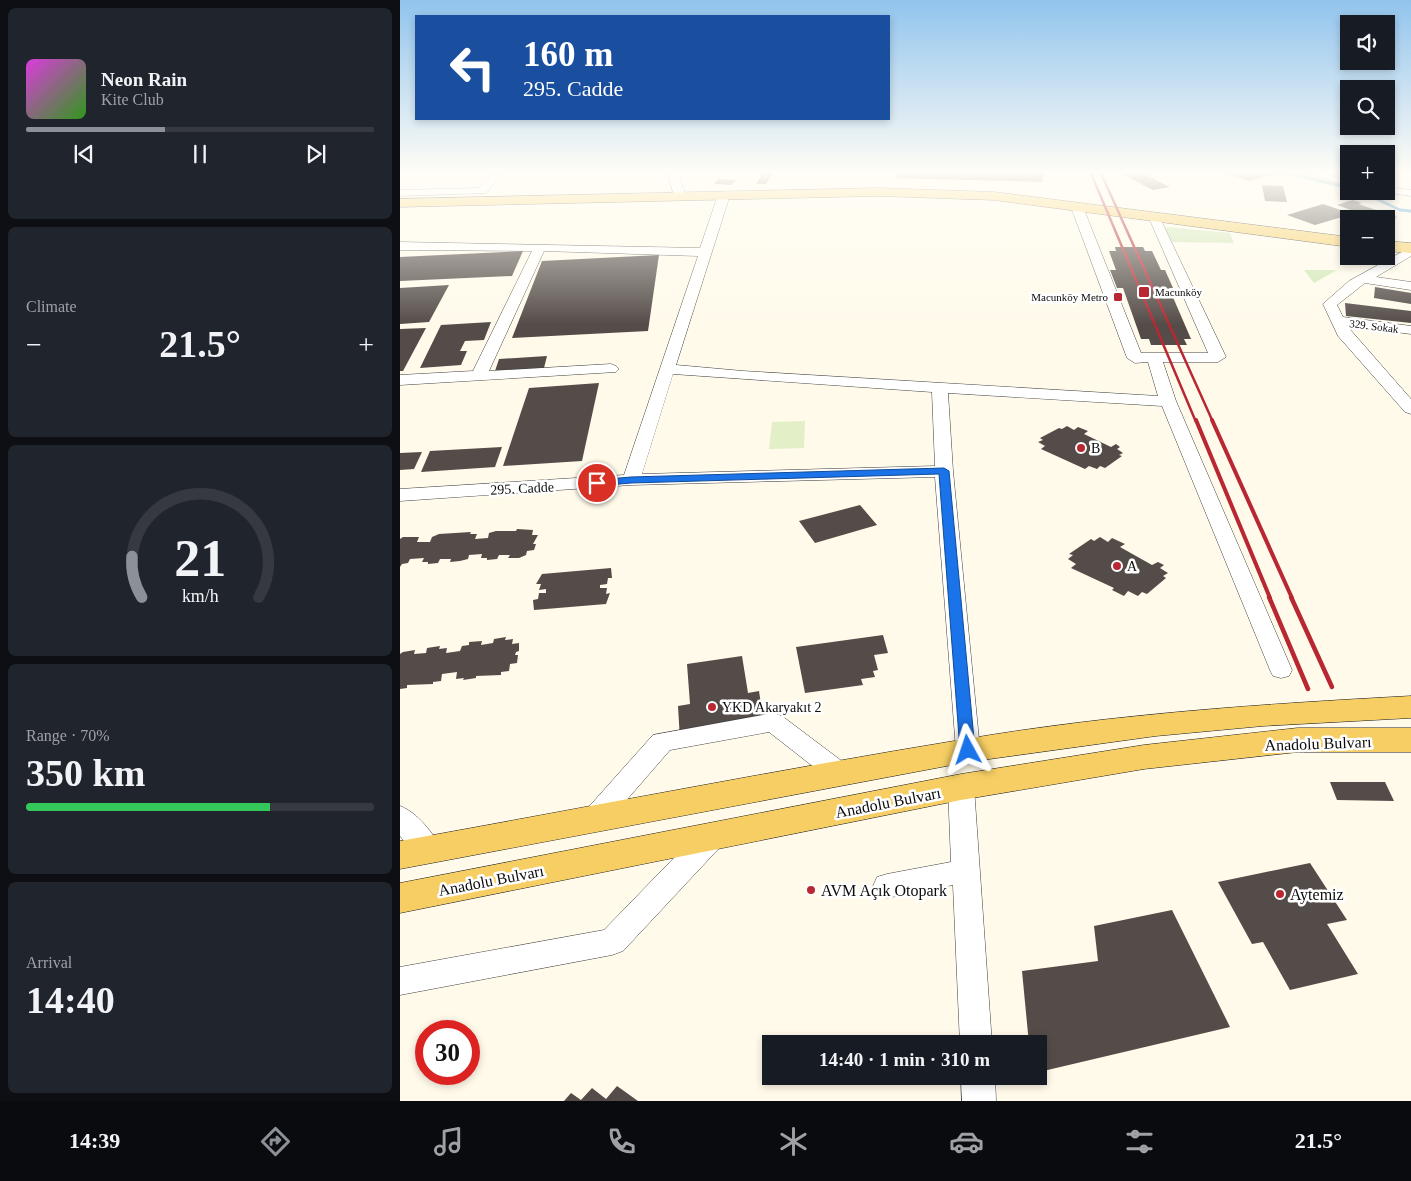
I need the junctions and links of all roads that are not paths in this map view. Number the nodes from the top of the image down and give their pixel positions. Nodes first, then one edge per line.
1 (714, 222) edge
2 (1083, 222) edge
3 (1157, 222) edge
4 (1190, 222) edge
5 (1340, 241) edge
6 (400, 246) edge
7 (1395, 247) edge
8 (540, 248) junction
9 (1411, 250) edge
10 (704, 252) junction
11 (1362, 279) junction
12 (1411, 286) edge
13 (1338, 321) junction
14 (1411, 330) edge
15 (1154, 358) junction
16 (611, 369) dead end
17 (666, 369) junction
18 (479, 376) junction
19 (400, 380) edge
20 (940, 388) junction
21 (1168, 401) junction
22 (1411, 409) edge
23 (944, 471) junction
24 (631, 480) junction
25 (400, 495) edge
26 (1281, 670) dead end
27 (1411, 702) edge
28 (1411, 707) edge
29 (1346, 709) junction
30 (1372, 740) junction
31 (1411, 740) edge
32 (968, 750) junction
33 (1411, 752) edge
34 (838, 772) junction
35 (961, 787) junction
36 (400, 817) edge
37 (595, 818) junction
38 (712, 837) junction
39 (414, 852) edge
40 (966, 871) junction
41 (887, 886) dead end
42 (400, 898) edge
43 (400, 981) edge
44 (975, 1035) edge
45 (978, 1085) edge
46 (979, 1101) edge

1 - 10 street
2 - 15 street
3 - 15 street
4 - 5 main road
6 - 8 street
7 - 9 main road
8 - 10 street
8 - 18 street
9 - 11 street
10 - 17 street
11 - 12 street
11 - 13 street
13 - 14 street, 329. Sokak
13 - 22 street
15 - 21 street
16 - 18 street
17 - 20 street
17 - 24 street
18 - 19 street
20 - 21 street
20 - 23 street
21 - 26 street
23 - 24 street, 295. Cadde
23 - 32 street
24 - 25 street, 295. Cadde
27 - 29 main road
28 - 29 main road, Anadolu Bulvarı
29 - 32 main road, Anadolu Bulvarı
30 - 31 main road, Anadolu Bulvarı
30 - 33 main road
30 - 35 main road, Anadolu Bulvarı
32 - 34 main road, Anadolu Bulvarı
34 - 37 main road, Anadolu Bulvarı
34 - 37 street
35 - 38 main road, Anadolu Bulvarı
35 - 40 street
36 - 39 street
37 - 39 main road, Anadolu Bulvarı
38 - 42 main road, Anadolu Bulvarı
38 - 43 street
40 - 41 street
40 - 44 street
45 - 46 street

